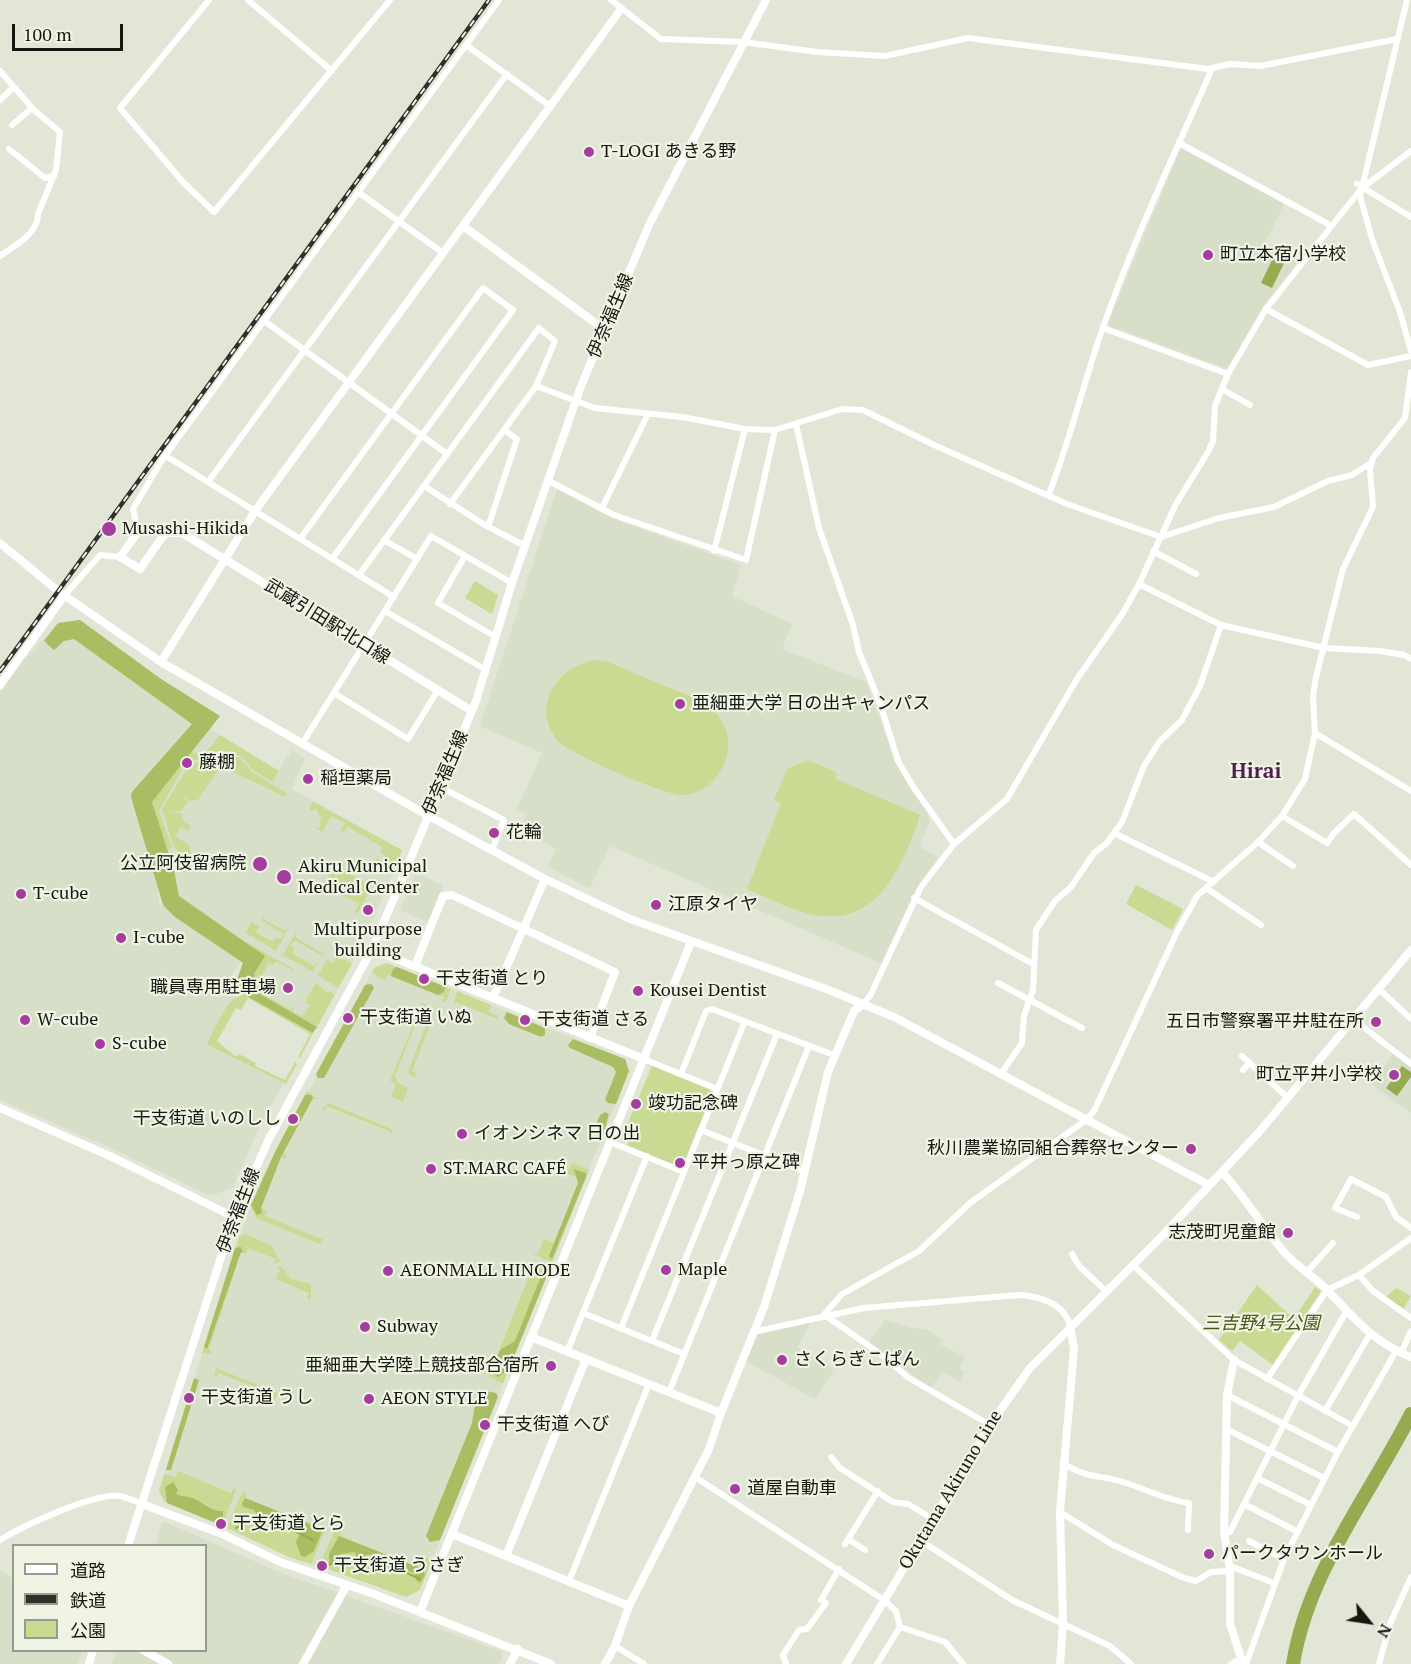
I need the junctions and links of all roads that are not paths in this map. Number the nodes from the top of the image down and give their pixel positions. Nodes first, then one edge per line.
1 (209, 0) edge
2 (248, 0) edge
3 (390, 0) edge
4 (499, 0) edge
5 (610, 0) edge
6 (766, 0) edge
7 (1407, 0) edge
8 (621, 9) junction
9 (1397, 39) junction
10 (743, 42) junction
11 (466, 45) junction
12 (1212, 69) junction
13 (332, 70) junction
14 (0, 71) edge
15 (507, 74) junction
16 (14, 87) junction
17 (0, 100) edge
18 (550, 106) junction
19 (32, 108) junction
20 (12, 125) dead end
21 (1179, 143) junction
22 (9, 149) dead end
23 (1411, 151) edge
24 (54, 176) junction
25 (1359, 186) junction
26 (358, 192) junction
27 (1411, 218) edge
28 (399, 222) junction
29 (463, 225) junction
30 (1332, 226) junction
31 (443, 253) junction
32 (0, 256) edge
33 (1266, 309) junction
34 (264, 320) junction
35 (1103, 328) junction
36 (605, 330) junction
37 (305, 350) junction
38 (1411, 351) edge
39 (1411, 356) edge
40 (1411, 372) edge
41 (1228, 374) junction
42 (349, 382) junction
43 (536, 386) junction
44 (1222, 389) junction
45 (575, 401) junction
46 (1250, 405) dead end
47 (392, 413) junction
48 (648, 414) junction
49 (1408, 420) edge
50 (796, 424) junction
51 (745, 429) junction
52 (504, 430) junction
53 (775, 430) junction
54 (422, 435) junction
55 (447, 453) junction
56 (166, 456) junction
57 (1371, 463) junction
58 (547, 480) junction
59 (208, 482) junction
60 (424, 486) junction
61 (1049, 494) junction
62 (450, 504) junction
63 (602, 508) junction
64 (255, 511) junction
65 (488, 527) junction
66 (138, 532) junction
67 (182, 533) junction
68 (1161, 537) junction
69 (300, 539) junction
70 (384, 540) junction
71 (0, 543) edge
72 (525, 546) junction
73 (714, 551) junction
74 (1153, 551) junction
75 (465, 556) junction
76 (120, 557) junction
77 (225, 559) junction
78 (332, 559) junction
79 (417, 559) junction
80 (1196, 574) dead end
81 (359, 575) junction
82 (512, 584) junction
83 (1139, 584) junction
84 (64, 596) junction
85 (394, 597) junction
86 (385, 611) junction
87 (1221, 625) junction
88 (496, 637) junction
89 (364, 645) junction
90 (1324, 648) junction
91 (1411, 659) edge
92 (161, 662) junction
93 (486, 670) junction
94 (0, 685) edge
95 (438, 690) junction
96 (334, 693) junction
97 (472, 711) junction
98 (1315, 733) junction
99 (302, 744) junction
100 (440, 787) junction
101 (1411, 791) edge
102 (428, 815) junction
103 (1282, 816) junction
104 (1114, 833) junction
105 (1258, 842) junction
106 (954, 844) junction
107 (492, 850) junction
108 (1411, 865) edge
109 (1293, 866) dead end
110 (545, 879) junction
111 (1214, 882) junction
112 (1206, 888) junction
113 (914, 898) junction
114 (1261, 925) dead end
115 (522, 931) junction
116 (691, 942) junction
117 (372, 949) junction
118 (1411, 950) edge
119 (1033, 964) junction
120 (415, 966) junction
121 (998, 983) dead end
122 (1378, 989) junction
123 (493, 998) junction
124 (1030, 1000) junction
125 (863, 1004) junction
126 (1411, 1019) edge
127 (1354, 1020) junction
128 (745, 1022) junction
129 (1082, 1028) dead end
130 (777, 1034) junction
131 (590, 1038) junction
132 (809, 1046) junction
133 (834, 1055) junction
134 (1242, 1056) dead end
135 (644, 1059) junction
136 (1249, 1063) junction
137 (1411, 1064) edge
138 (1243, 1070) dead end
139 (681, 1074) junction
140 (1001, 1074) junction
141 (717, 1089) junction
142 (1288, 1098) junction
143 (0, 1108) edge
144 (1086, 1120) junction
145 (701, 1130) junction
146 (610, 1142) junction
147 (733, 1143) junction
148 (647, 1156) junction
149 (765, 1156) junction
150 (684, 1172) junction
151 (805, 1172) junction
152 (1222, 1172) junction
153 (1209, 1185) junction
154 (234, 1217) junction
155 (1357, 1217) dead end
156 (1411, 1228) edge
157 (1411, 1238) edge
158 (1333, 1243) dead end
159 (1072, 1254) dead end
160 (1133, 1265) junction
161 (1306, 1274) junction
162 (1359, 1275) junction
163 (1327, 1290) junction
164 (1106, 1291) junction
165 (1346, 1312) junction
166 (583, 1313) junction
167 (824, 1316) junction
168 (1411, 1318) edge
169 (1070, 1326) junction
170 (621, 1328) junction
171 (1411, 1331) edge
172 (753, 1332) junction
173 (1370, 1334) junction
174 (531, 1337) junction
175 (652, 1341) junction
176 (567, 1352) junction
177 (1398, 1352) junction
178 (684, 1354) junction
179 (1411, 1357) edge
180 (586, 1359) junction
181 (1234, 1360) junction
182 (1267, 1379) junction
183 (648, 1384) junction
184 (669, 1392) junction
185 (1227, 1395) junction
186 (1298, 1396) junction
187 (1325, 1411) junction
188 (721, 1413) junction
189 (1284, 1424) junction
190 (990, 1425) junction
191 (1353, 1426) junction
192 (1226, 1428) junction
193 (1271, 1451) junction
194 (1338, 1452) junction
195 (831, 1457) dead end
196 (1063, 1462) junction
197 (695, 1477) junction
198 (1257, 1478) junction
199 (1324, 1478) junction
200 (878, 1491) junction
201 (142, 1504) junction
202 (1244, 1504) junction
203 (1311, 1505) junction
204 (1060, 1512) junction
205 (933, 1519) junction
206 (1188, 1530) dead end
207 (1298, 1532) junction
208 (1230, 1533) junction
209 (452, 1534) junction
210 (0, 1540) edge
211 (920, 1540) junction
212 (1249, 1541) dead end
213 (128, 1544) edge
214 (866, 1550) dead end
215 (506, 1556) junction
216 (1284, 1559) junction
217 (1230, 1568) junction
218 (839, 1569) junction
219 (1411, 1577) edge
220 (569, 1581) junction
221 (1274, 1583) junction
222 (346, 1585) junction
223 (884, 1600) junction
224 (629, 1606) junction
225 (420, 1612) junction
226 (1063, 1623) junction
227 (900, 1627) junction
228 (615, 1646) junction
229 (518, 1649) junction
230 (147, 1652) edge
231 (1243, 1662) edge
232 (168, 1664) edge
233 (303, 1664) edge
234 (510, 1664) edge
235 (551, 1664) edge
236 (605, 1664) edge
237 (644, 1664) edge
238 (786, 1664) edge
239 (846, 1664) edge
240 (877, 1664) edge
241 (963, 1664) edge
242 (1060, 1664) edge
243 (1131, 1664) edge
244 (1231, 1664) edge
245 (1379, 1664) edge

1 - 13 street
2 - 13 street
3 - 13 street
4 - 11 street
5 - 8 street
6 - 10 street, 伊奈福生線
7 - 9 street
8 - 10 street
8 - 18 street
9 - 12 street
9 - 25 street
10 - 12 street
10 - 36 street, 伊奈福生線
11 - 15 street
11 - 26 street
12 - 21 street
14 - 16 street
15 - 18 street
15 - 28 street
16 - 17 street
16 - 19 street
18 - 29 street
19 - 20 street
19 - 24 street
21 - 30 street
21 - 35 street
22 - 24 street
23 - 25 street
24 - 32 street
25 - 27 street
25 - 30 street
25 - 38 street
26 - 28 street
26 - 34 street
28 - 31 street
28 - 37 street
29 - 31 street
29 - 36 street
30 - 33 street
31 - 42 street
33 - 39 street
33 - 41 street
34 - 37 street
34 - 56 street
35 - 41 street
35 - 61 street
36 - 45 street, 伊奈福生線
37 - 42 street
37 - 59 street
40 - 49 street
41 - 44 street
42 - 47 street
42 - 64 street
43 - 45 street
43 - 52 street
43 - 55 street
44 - 46 street
44 - 68 street
45 - 48 street
45 - 58 street, 伊奈福生線
47 - 54 street
47 - 54 street
47 - 69 street
48 - 51 street
48 - 63 street
49 - 57 street
50 - 53 street
50 - 61 street
50 - 106 street
51 - 53 street
51 - 73 street
52 - 62 street
52 - 65 street
53 - 73 street
54 - 55 street
54 - 78 street
55 - 60 street
56 - 59 street
56 - 66 street
57 - 68 street
57 - 90 street
58 - 63 street
58 - 72 street, 伊奈福生線
59 - 64 street
60 - 62 street
60 - 70 street
61 - 68 street
62 - 65 street
63 - 73 street
64 - 69 street
64 - 77 street
65 - 72 street
66 - 67 street
66 - 76 street
67 - 76 street
67 - 77 street, 武蔵引田駅北口線
68 - 74 street
69 - 78 street
70 - 79 street
70 - 81 street
71 - 84 street
72 - 82 street, 伊奈福生線
74 - 80 street
74 - 83 street
75 - 79 street
75 - 82 street
75 - 88 street
76 - 84 street
77 - 89 street, 武蔵引田駅北口線
77 - 92 street
78 - 81 street
79 - 85 street
81 - 85 street
82 - 88 street, 伊奈福生線
83 - 87 street
83 - 106 street
84 - 92 street
84 - 94 street
85 - 86 street
86 - 89 street
86 - 93 street
87 - 90 street
87 - 104 street
88 - 93 street, 伊奈福生線
89 - 95 street, 武蔵引田駅北口線
89 - 96 street
90 - 91 street
90 - 98 street
92 - 99 street
93 - 97 street, 伊奈福生線
95 - 96 street
95 - 97 street, 武蔵引田駅北口線
96 - 99 street
97 - 100 street, 伊奈福生線
98 - 101 street
98 - 103 street
99 - 102 street
100 - 102 street, 伊奈福生線
100 - 107 street
102 - 107 street
102 - 117 street, 伊奈福生線
103 - 105 street
103 - 108 street
104 - 111 street
104 - 119 street
105 - 109 street
105 - 111 street
106 - 113 street
107 - 110 street
110 - 115 street
110 - 116 street
111 - 112 street
112 - 114 street
112 - 144 street
113 - 119 street
113 - 125 street
115 - 120 street
115 - 123 street
115 - 131 street
116 - 125 street
116 - 135 street
117 - 120 street
117 - 154 street, 伊奈福生線
118 - 122 street, Okutama Akiruno Line
119 - 124 street
120 - 123 street
121 - 124 street
122 - 126 street
122 - 127 street, Okutama Akiruno Line
123 - 131 street
124 - 129 street
124 - 140 street
125 - 133 street
125 - 140 street
127 - 137 street
127 - 142 street, Okutama Akiruno Line
128 - 130 street
128 - 139 street
128 - 141 street
130 - 132 street
130 - 147 street
131 - 135 street
132 - 133 street
132 - 149 street
133 - 151 street
134 - 136 street
135 - 139 street
135 - 146 street
136 - 138 street
136 - 142 street
139 - 141 street
140 - 144 street
141 - 145 street
142 - 152 street, Okutama Akiruno Line
143 - 154 street
144 - 153 street
144 - 167 street
145 - 147 street
145 - 150 street
146 - 148 street
146 - 174 street
147 - 149 street
147 - 175 street
148 - 150 street
148 - 166 street
149 - 151 street
149 - 178 street
150 - 170 street
151 - 172 street
152 - 153 street, Okutama Akiruno Line
152 - 161 street
153 - 160 street, Okutama Akiruno Line
154 - 201 street, 伊奈福生線
155 - 156 street
157 - 162 street
158 - 161 street
159 - 164 street
160 - 164 street, Okutama Akiruno Line
160 - 181 street
161 - 163 street
162 - 163 street
162 - 168 street
163 - 165 street
163 - 182 street
164 - 169 street, Okutama Akiruno Line
165 - 173 street
165 - 186 street
166 - 170 street
166 - 176 street
167 - 169 street
167 - 172 street
167 - 190 street
169 - 190 street, Okutama Akiruno Line
169 - 196 street
170 - 175 street
171 - 177 street
172 - 188 street
173 - 177 street
173 - 187 street
174 - 176 street
174 - 209 street
175 - 178 street
176 - 180 street
177 - 179 street
177 - 191 street
178 - 184 street
180 - 183 street
180 - 215 street
181 - 182 street
181 - 185 street
182 - 186 street
183 - 184 street
183 - 220 street
184 - 188 street
185 - 189 street
185 - 192 street
186 - 187 street
186 - 189 street
187 - 191 street
188 - 197 street
189 - 193 street
189 - 194 street
190 - 205 street, Okutama Akiruno Line
191 - 194 street
192 - 193 street
192 - 208 street
193 - 198 street
193 - 199 street
194 - 199 street
195 - 200 street
196 - 204 street
196 - 206 street
197 - 218 street
197 - 224 street
198 - 202 street
198 - 203 street
199 - 203 street
200 - 205 street
200 - 214 street
201 - 210 street
201 - 213 street, 伊奈福生線
201 - 222 street
202 - 207 street
202 - 208 street
203 - 207 street
204 - 217 street
204 - 226 street
205 - 211 street, Okutama Akiruno Line
207 - 216 street
208 - 217 street
209 - 215 street
209 - 225 street
211 - 223 street, Okutama Akiruno Line
211 - 226 street
212 - 216 street
215 - 220 street
216 - 221 street
217 - 221 street
217 - 231 street
218 - 223 street
218 - 238 street
219 - 245 street
220 - 224 street
221 - 231 street
222 - 225 street
222 - 233 street
223 - 227 street
223 - 239 street, Okutama Akiruno Line
224 - 228 street
225 - 229 street
226 - 242 street
226 - 243 street
227 - 240 street
227 - 241 street
228 - 236 street
228 - 237 street
229 - 234 street
229 - 235 street
230 - 232 street
231 - 244 street

